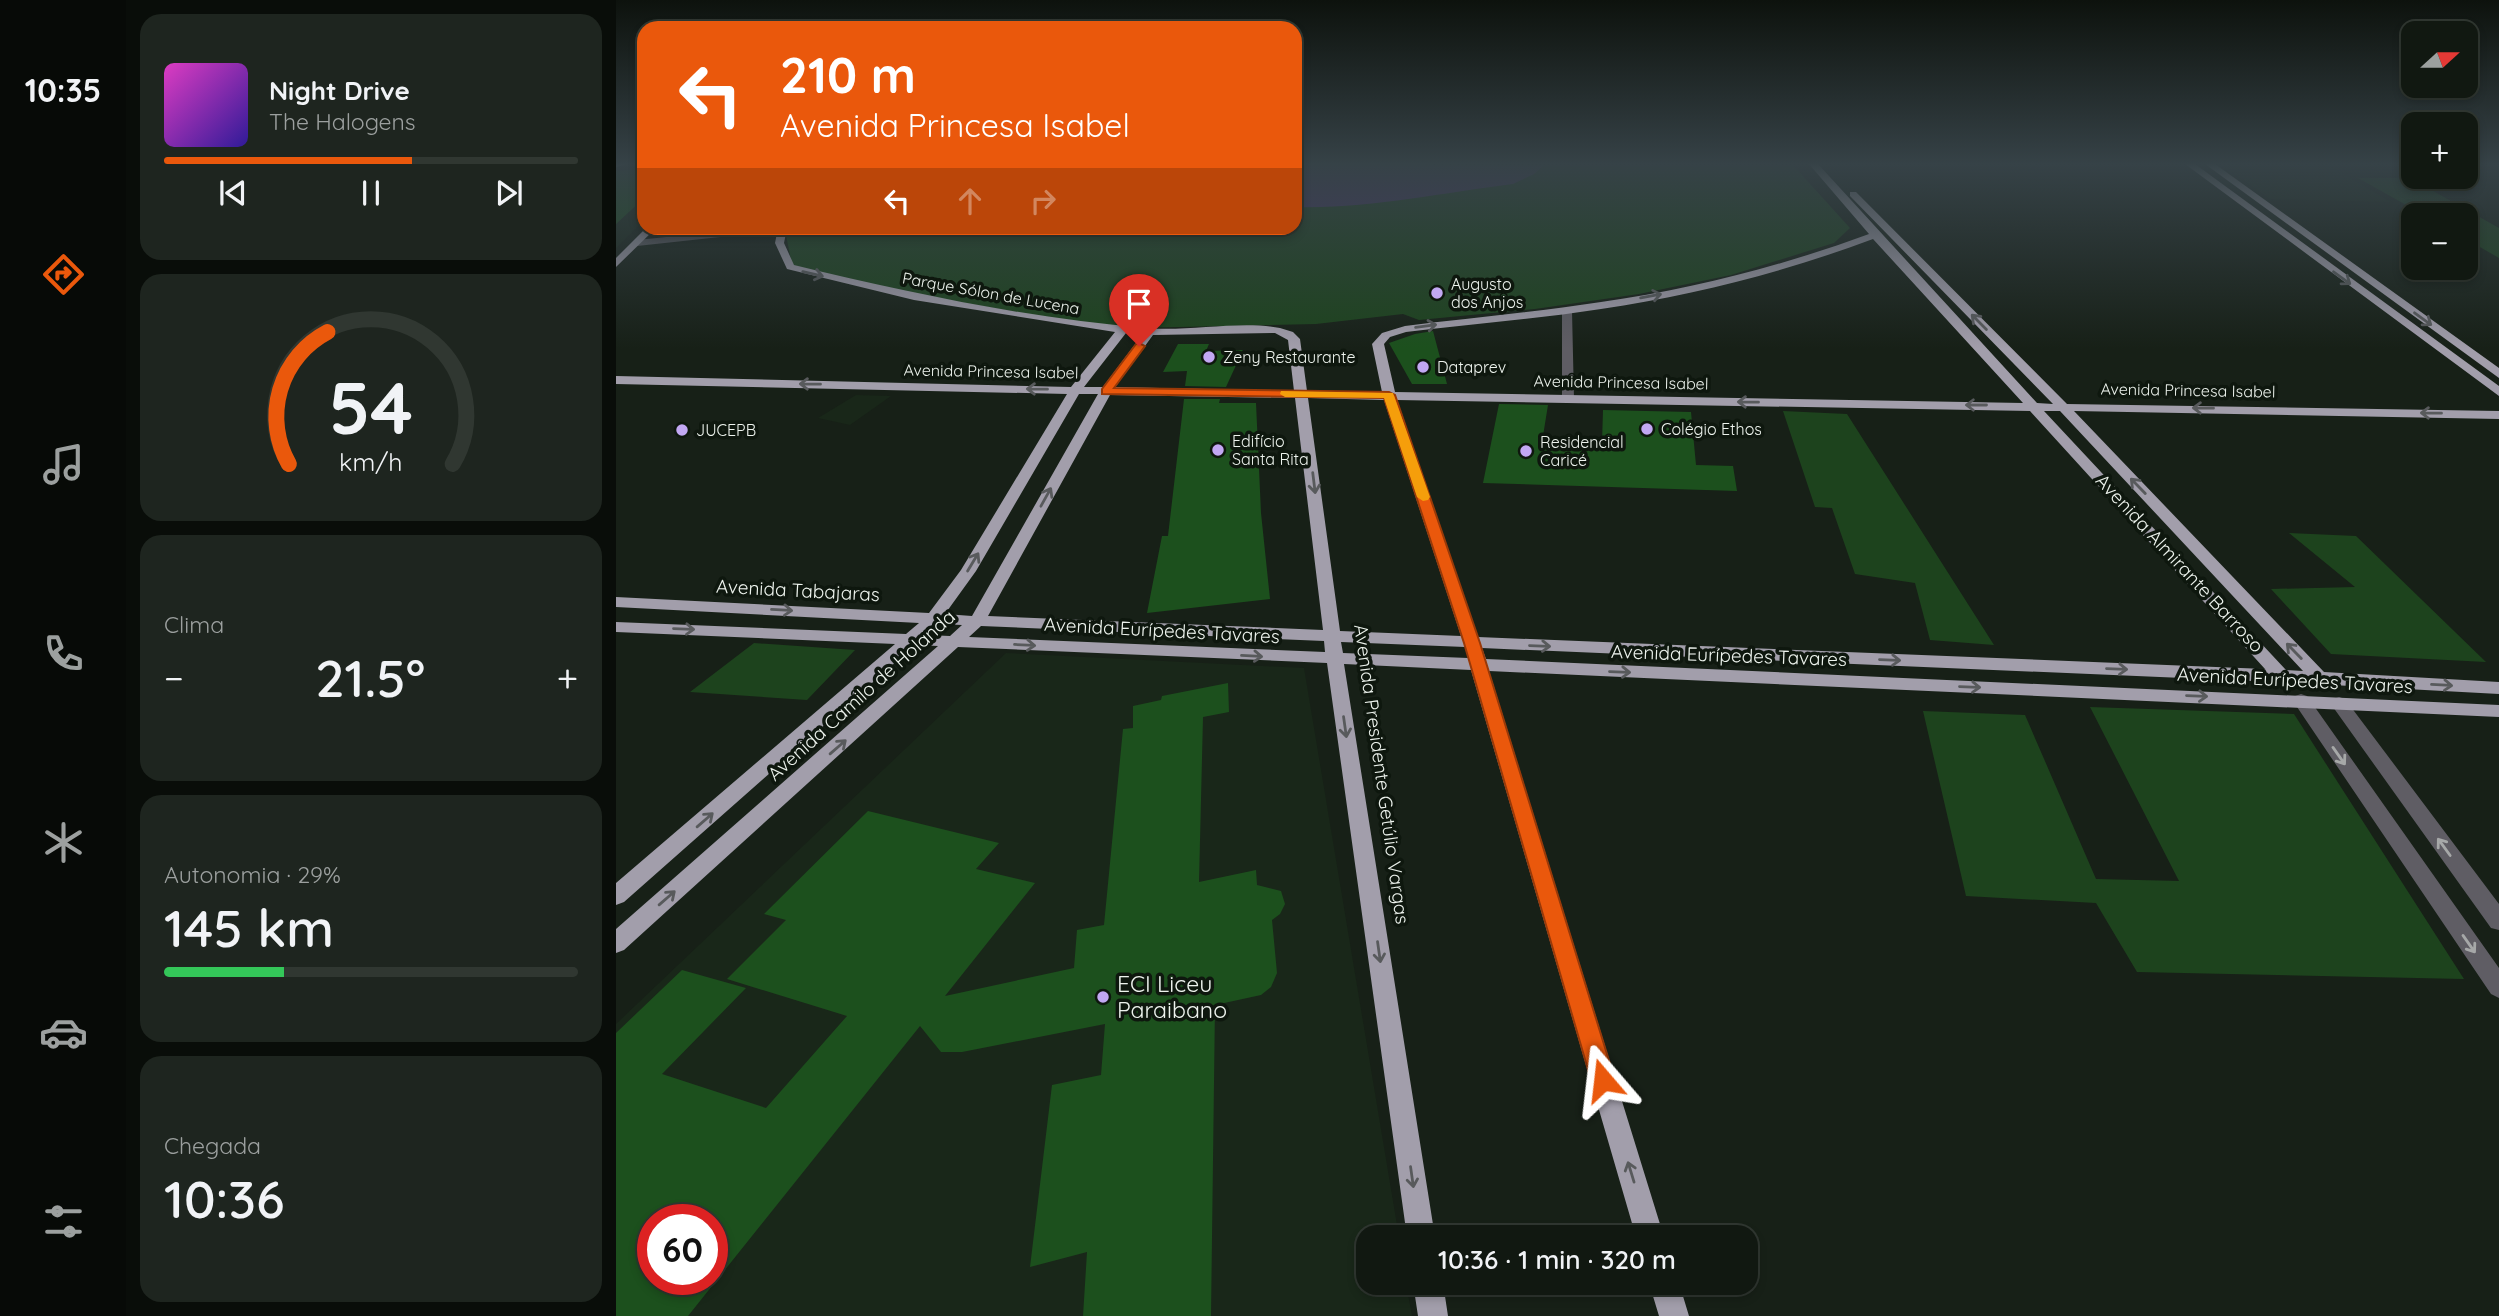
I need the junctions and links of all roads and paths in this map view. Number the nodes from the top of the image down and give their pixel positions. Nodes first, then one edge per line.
1 (1867, 225) edge
2 (1884, 225) edge
3 (2273, 225) edge
4 (2294, 225) edge
5 (644, 235) edge
6 (711, 235) edge
7 (778, 235) edge
8 (1875, 235) junction
9 (637, 243) junction
10 (616, 264) edge
11 (1567, 310) junction
12 (1122, 330) junction
13 (1276, 330) joint
14 (1150, 332) junction
15 (2499, 374) edge
16 (616, 380) edge
17 (1075, 390) junction
18 (1105, 391) junction
19 (2499, 392) edge
20 (1303, 394) junction
21 (1389, 395) junction
22 (1568, 399) junction
23 (2034, 405) junction
24 (2061, 405) junction
25 (2499, 415) edge
26 (616, 601) edge
27 (934, 618) junction
28 (977, 621) junction
29 (616, 626) edge
30 (1334, 635) junction
31 (914, 639) junction
32 (957, 641) junction
33 (1472, 643) junction
34 (1335, 660) junction
35 (1478, 666) junction
36 (2283, 676) junction
37 (2321, 679) junction
38 (2499, 688) edge
39 (2301, 700) junction
40 (2339, 702) junction
41 (2499, 711) edge
42 (616, 896) edge
43 (2499, 922) edge
44 (616, 943) edge
45 (2499, 987) edge
46 (1419, 1225) edge
47 (1646, 1225) edge
48 (1430, 1295) edge
49 (1668, 1295) edge
50 (1433, 1316) edge
51 (1674, 1316) edge

1 - 8 main road
24 -> 2 main road, Avenida Almirante Barroso
3 -> 19 main road
4 -> 15 main road
5 - 9 main road
6 - 9 street
7 -> 12 main road, Parque Sólon de Lucena
11 -> 8 main road
8 - 23 main road, Avenida Almirante Barroso
9 - 10 main road
21 -> 11 main road
11 - 22 street
12 - 14 main road, Parque Sólon de Lucena
12 - 17 main road, Avenida Camilo de Holanda
13 - 14 main road, Parque Sólon de Lucena
13 - 20 main road, Avenida Presidente Getúlio Vargas
14 - 18 main road, Avenida Camilo de Holanda
17 -> 16 main road, Avenida Princesa Isabel
17 - 18 main road, Avenida Princesa Isabel
27 -> 17 main road, Avenida Camilo de Holanda
18 - 20 main road, Avenida Princesa Isabel
28 -> 18 main road, Avenida Camilo de Holanda
20 - 21 main road, Avenida Princesa Isabel
20 -> 30 main road, Avenida Presidente Getúlio Vargas
21 - 22 main road, Avenida Princesa Isabel
21 - 33 main road
23 -> 22 main road, Avenida Princesa Isabel
23 - 24 main road, Avenida Princesa Isabel
23 - 36 main road, Avenida Almirante Barroso
25 -> 24 main road, Avenida Princesa Isabel
37 -> 24 main road, Avenida Almirante Barroso
26 -> 27 main road, Avenida Tabajaras
27 - 28 main road, Avenida Tabajaras
27 - 31 main road, Avenida Camilo de Holanda
28 - 30 main road, Avenida Eurípedes Tavares
28 - 32 main road, Avenida Camilo de Holanda
29 -> 31 main road
30 - 33 main road, Avenida Eurípedes Tavares
30 - 34 main road, Avenida Presidente Getúlio Vargas
31 - 32 main road
42 -> 31 main road, Avenida Camilo de Holanda
32 -> 34 main road, Avenida Eurípedes Tavares
44 -> 32 main road, Avenida Camilo de Holanda
33 - 35 main road
33 -> 36 main road, Avenida Eurípedes Tavares
34 - 35 main road, Avenida Eurípedes Tavares
34 -> 46 main road, Avenida Presidente Getúlio Vargas
35 -> 39 main road, Avenida Eurípedes Tavares
47 -> 35 main road
36 - 37 main road, Avenida Eurípedes Tavares
36 - 39 main road, Avenida Almirante Barroso
37 -> 38 main road, Avenida Eurípedes Tavares
37 - 40 main road, Avenida Almirante Barroso
39 - 40 main road, Avenida Eurípedes Tavares
39 -> 45 street, Avenida Almirante Barroso
40 - 41 main road, Avenida Eurípedes Tavares
43 -> 40 street, Avenida Almirante Barroso
48 - 50 main road
49 - 51 main road

